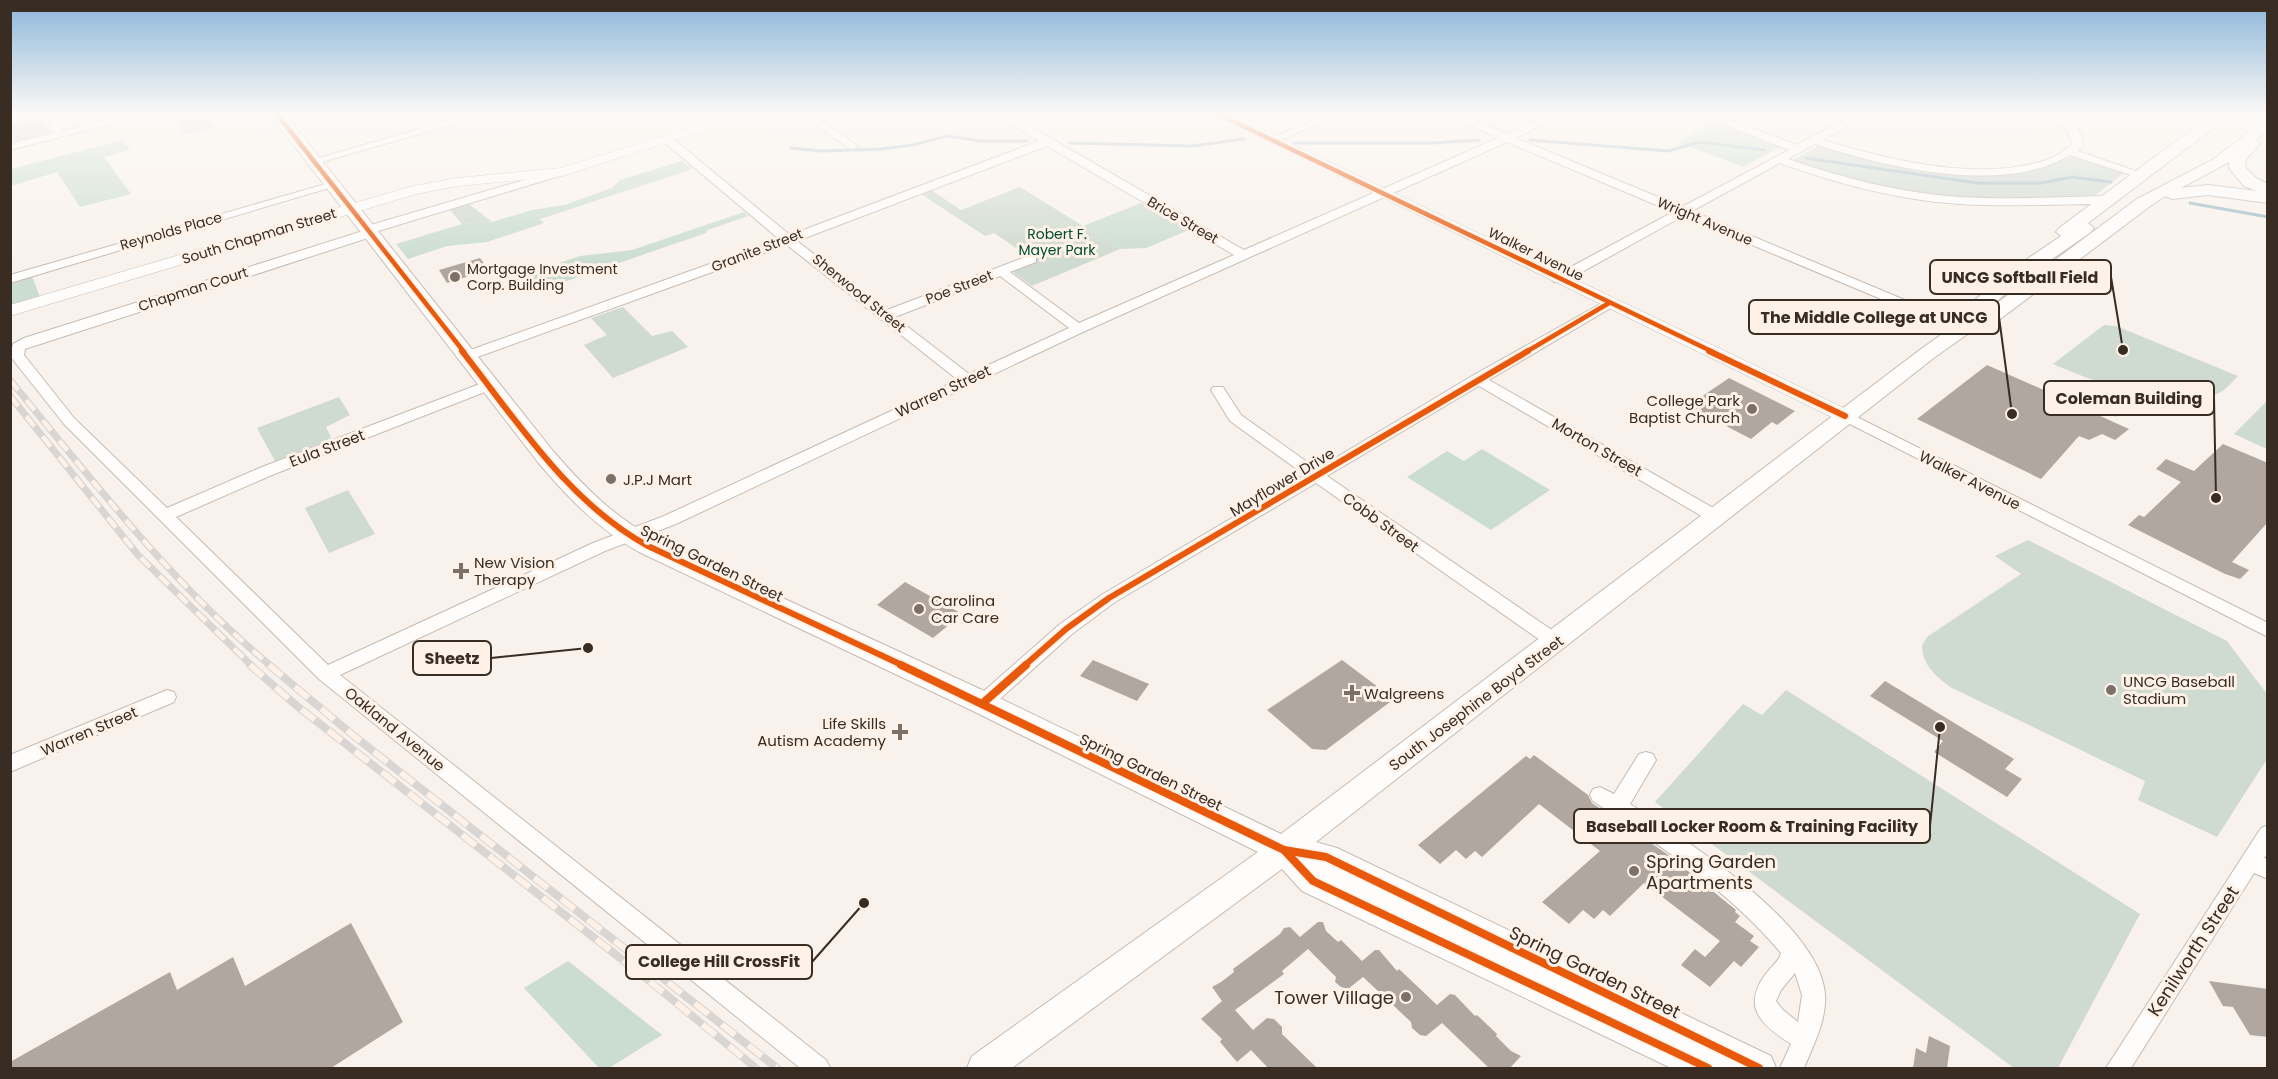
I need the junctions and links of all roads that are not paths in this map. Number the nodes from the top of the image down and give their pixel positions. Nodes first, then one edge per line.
1 (316, 163) edge
2 (591, 163) edge
3 (697, 163) edge
4 (989, 163) edge
5 (1084, 163) edge
6 (1321, 163) edge
7 (1448, 163) edge
8 (1568, 163) edge
9 (1771, 163) edge
10 (1792, 163) edge
11 (1903, 163) edge
12 (2036, 163) edge
13 (2106, 163) edge
14 (2164, 163) edge
15 (2194, 163) edge
16 (2217, 163) edge
17 (2236, 163) edge
18 (562, 172) junction
19 (2141, 175) junction
20 (333, 185) junction
21 (2268, 190) edge
22 (1382, 192) junction
23 (2268, 198) edge
24 (2106, 200) junction
25 (2051, 201) junction
26 (2144, 203) junction
27 (351, 209) junction
28 (1682, 211) junction
29 (2086, 216) junction
30 (369, 231) junction
31 (788, 238) junction
32 (2045, 254) junction
33 (1243, 255) junction
34 (1032, 259) dead end
35 (1001, 271) junction
36 (10, 279) edge
37 (1559, 279) junction
38 (1609, 303) junction
39 (10, 311) edge
40 (887, 315) junction
41 (1078, 328) junction
42 (1962, 329) junction
43 (18, 347) joint
44 (467, 356) junction
45 (966, 379) junction
46 (1477, 380) junction
47 (490, 385) junction
48 (1218, 390) dead end
49 (1845, 416) junction
50 (1317, 476) junction
51 (165, 515) junction
52 (1716, 517) junction
53 (628, 536) junction
54 (2268, 631) edge
55 (1556, 642) junction
56 (326, 674) junction
57 (166, 697) dead end
58 (983, 703) junction
59 (1646, 760) dead end
60 (10, 764) edge
61 (2268, 834) edge
62 (1284, 850) junction
63 (2259, 865) edge
64 (1796, 957) junction
65 (1804, 1039) junction
66 (818, 1068) edge
67 (984, 1068) edge
68 (1708, 1068) edge
69 (1759, 1068) edge
70 (1792, 1068) edge
71 (2118, 1068) edge

1 - 20 main road, Spring Garden Street
2 - 18 street, South Chapman Street
3 - 31 street, Sherwood Street
4 - 31 street, Granite Street
5 - 33 street, Brice Street
6 - 22 street, Walker Avenue
7 - 22 street, Warren Street
8 - 28 street, Wright Avenue
9 - 28 street
10 - 25 street
11 - 12 street
13 - 19 street
14 - 19 main road
15 - 32 main road, South Josephine Boyd Street
16 - 26 main road, South Josephine Boyd Street
17 - 21 main road
18 - 27 street, South Chapman Street
18 - 30 street, Chapman Court
19 - 24 main road
20 - 27 main road, Spring Garden Street
20 - 36 street, Reynolds Place
22 - 33 street, Warren Street
22 - 37 street, Walker Avenue
23 - 26 main road
24 - 25 street
24 - 29 main road
25 - 29 street
26 - 42 main road, South Josephine Boyd Street
27 - 30 main road, Spring Garden Street
27 - 39 street, South Chapman Street
28 - 37 street
28 - 42 street, Wright Avenue
29 - 32 main road
30 - 43 street, Chapman Court
30 - 44 main road, Spring Garden Street
31 - 40 street, Sherwood Street
31 - 44 street, Granite Street
32 - 42 main road, South Josephine Boyd Street
33 - 41 street, Warren Street
34 - 35 street, Poe Street
35 - 40 street, Poe Street
35 - 41 street
37 - 38 street, Walker Avenue
38 - 46 street, Mayflower Drive
38 - 49 street, Walker Avenue
40 - 45 street, Sherwood Street
41 - 45 street, Warren Street
42 - 49 main road, South Josephine Boyd Street
43 - 51 street, Oakland Avenue
44 - 47 main road, Spring Garden Street
45 - 53 street, Warren Street
46 - 50 street, Mayflower Drive
46 - 52 street, Morton Street
47 - 51 street, Eula Street
47 - 53 main road, Spring Garden Street
48 - 50 street, Cobb Street
49 - 52 main road, South Josephine Boyd Street
49 - 54 street, Walker Avenue
50 - 55 street, Cobb Street
50 - 58 street, Mayflower Drive
51 - 56 street, Oakland Avenue
52 - 55 main road, South Josephine Boyd Street
53 - 56 street, Warren Street
53 - 58 main road, Spring Garden Street
55 - 62 main road, South Josephine Boyd Street
56 - 66 street, Oakland Avenue
57 - 60 street, Warren Street
58 - 62 main road, Spring Garden Street
59 - 64 street
61 - 63 street, Kenilworth Street
62 - 67 main road, South Josephine Boyd Street
62 - 68 main road, Spring Garden Street
62 - 69 main road, Spring Garden Street
63 - 71 street, Kenilworth Street
64 - 65 street
64 - 65 street
65 - 70 street

